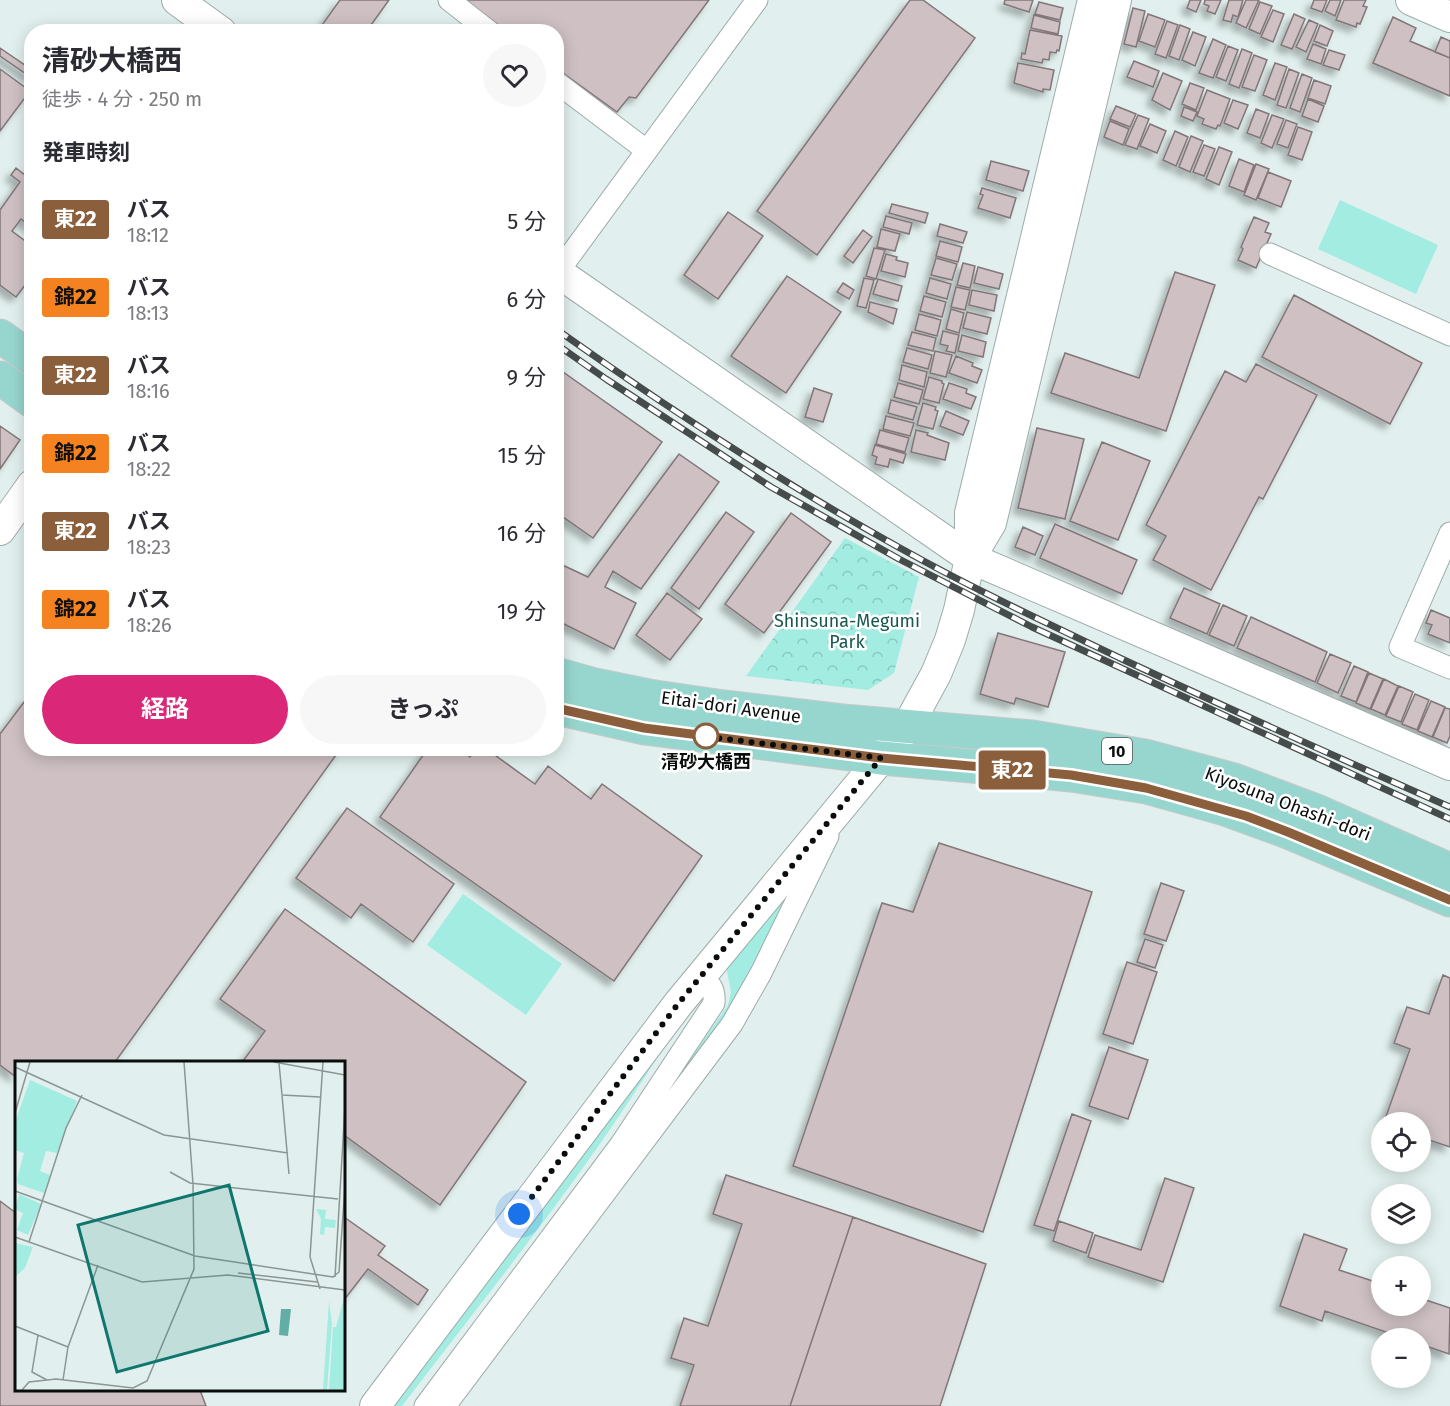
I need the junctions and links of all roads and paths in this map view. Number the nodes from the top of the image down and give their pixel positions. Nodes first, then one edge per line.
1 (449, 0) edge
2 (757, 0) edge
3 (1093, 0) edge
4 (1116, 0) edge
5 (1411, 0) edge
6 (186, 3) edge
7 (1450, 17) edge
8 (211, 24) edge
9 (480, 24) edge
10 (564, 88) edge
11 (646, 150) junction
12 (1269, 254) dead end
13 (564, 261) edge
14 (564, 276) edge
15 (1450, 334) edge
16 (0, 336) edge
17 (24, 353) edge
18 (0, 378) edge
19 (24, 395) edge
20 (24, 497) edge
21 (0, 530) edge
22 (1450, 533) edge
23 (970, 558) junction
24 (1450, 668) edge
25 (564, 676) edge
26 (564, 710) edge
27 (907, 727) junction
28 (881, 758) junction
29 (1450, 765) edge
30 (846, 800) junction
31 (1319, 812) junction
32 (1321, 845) junction
33 (1450, 852) edge
34 (1450, 870) edge
35 (1450, 900) edge
36 (1450, 920) edge
37 (701, 975) junction
38 (375, 1406) edge
39 (425, 1406) edge
40 (445, 1406) edge

1 - 9 street
2 - 11 street
3 - 23 street
4 - 23 street
5 - 7 street
6 - 8 street
10 - 11 street
11 - 13 street
12 - 15 street
14 - 23 street
16 - 17 main road
18 - 19 main road
20 - 21 street
22 - 24 street
23 - 27 street
23 - 29 street
25 - 27 main road, Eitai-dori Avenue / 10
26 - 28 main road, Eitai-dori Avenue / 10
27 - 28 street
27 - 31 main road, Kiyosuna Ohashi-dori / 10
28 - 30 street
28 - 32 main road, Kiyosuna Ohashi-dori / 10
30 - 37 street
30 - 40 street
31 - 33 main road
31 - 34 main road, Kiyosuna Ohashi-dori / 10
32 - 35 main road, Kiyosuna Ohashi-dori / 10
32 - 36 main road
37 - 38 street
37 - 39 street

